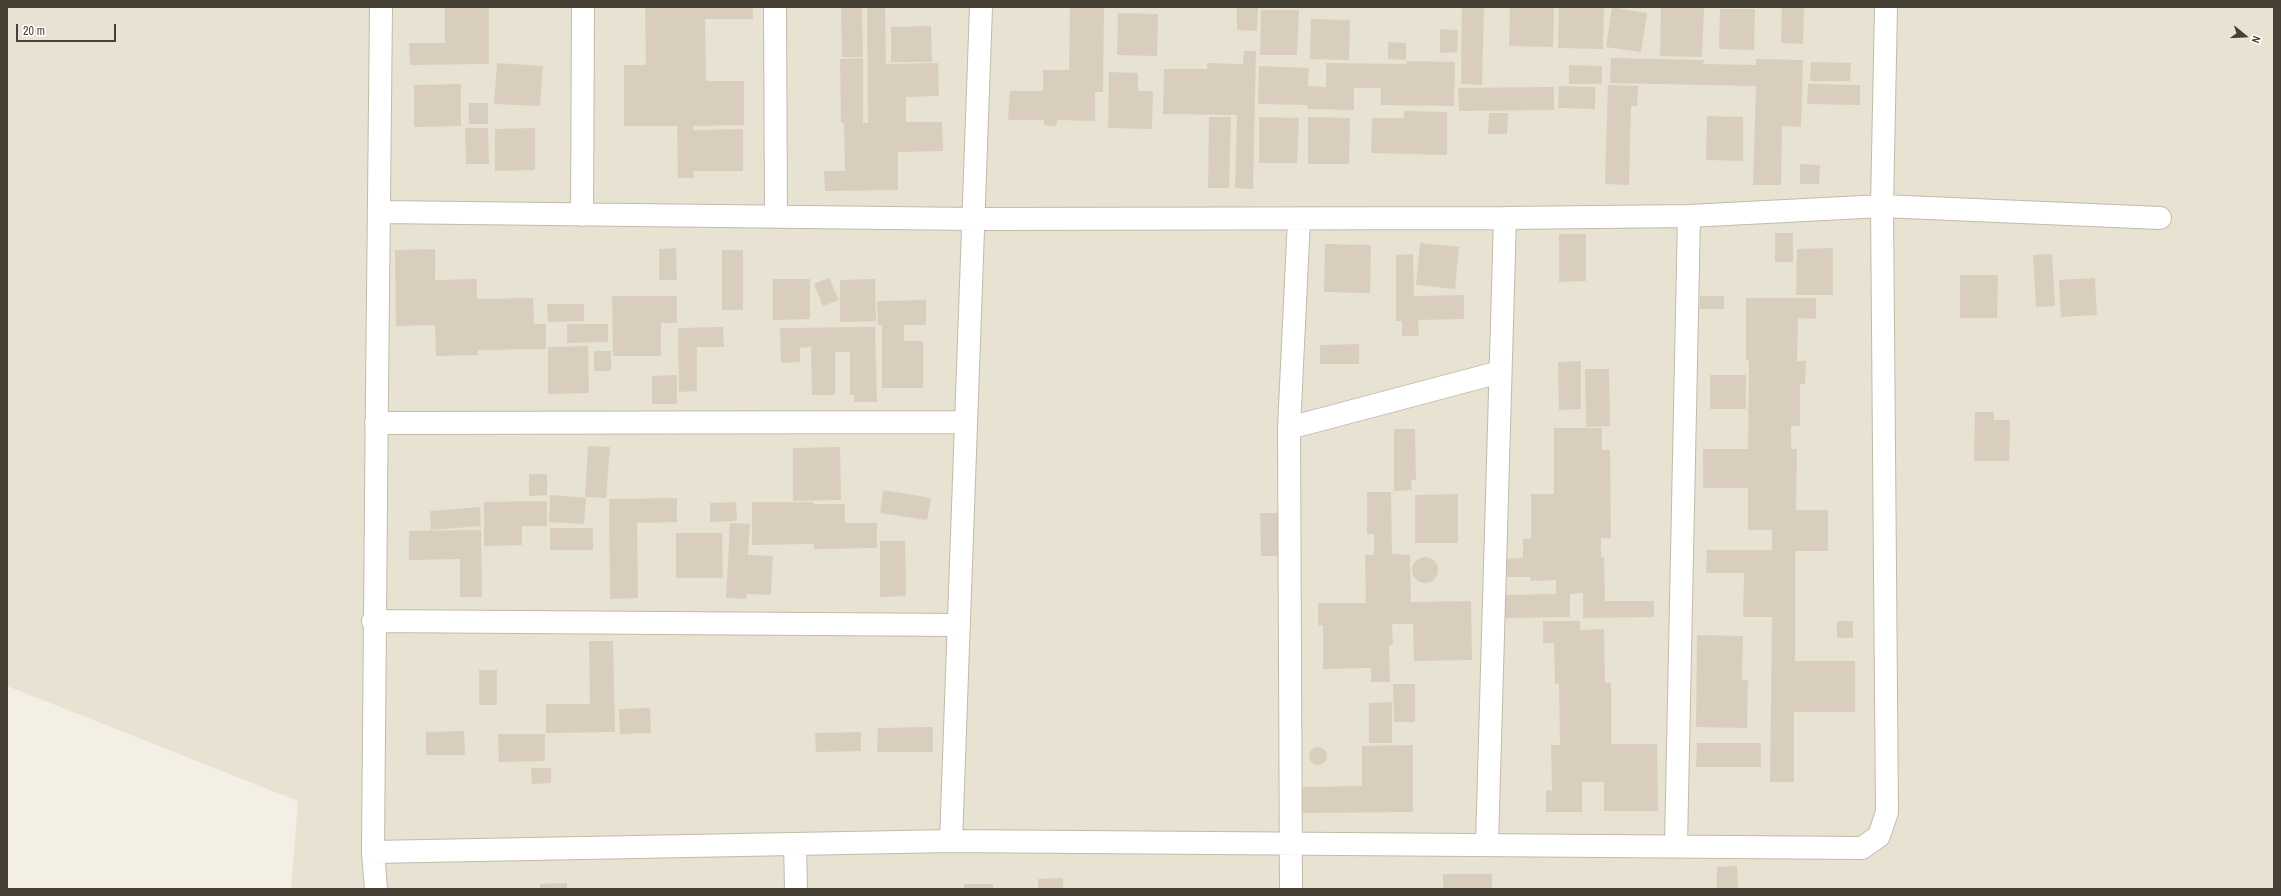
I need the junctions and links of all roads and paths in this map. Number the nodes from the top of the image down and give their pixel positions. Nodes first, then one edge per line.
1 (381, 7) edge
2 (583, 7) edge
3 (775, 7) edge
4 (981, 7) edge
5 (1886, 7) edge
6 (1882, 206) junction
7 (380, 212) junction
8 (582, 215) junction
9 (1688, 216) junction
10 (776, 217) junction
11 (1505, 218) junction
12 (2160, 218) dead end
13 (973, 219) junction
14 (1299, 219) junction
15 (1500, 372) junction
16 (966, 422) junction
17 (376, 423) junction
18 (1289, 428) junction
19 (373, 621) junction
20 (959, 626) junction
21 (951, 840) junction
22 (1291, 842) junction
23 (795, 844) junction
24 (1487, 844) junction
25 (1676, 845) junction
26 (373, 852) junction
27 (376, 889) edge
28 (796, 889) edge
29 (1291, 889) edge

1 - 7 street
2 - 8 street
3 - 10 street
4 - 13 street
5 - 6 street
6 - 9 street
6 - 12 street
6 - 25 street
7 - 8 street
7 - 17 street
8 - 10 street
9 - 11 street
9 - 25 street
10 - 13 street
11 - 14 street
11 - 15 street
13 - 14 street
13 - 16 street
14 - 18 street
15 - 18 street
15 - 24 street
16 - 17 street
16 - 20 street
17 - 19 street
18 - 22 street
19 - 20 street
19 - 26 street
20 - 21 street
21 - 22 street
21 - 23 street
22 - 24 street
22 - 29 street
23 - 26 street
23 - 28 street
24 - 25 street
26 - 27 street

